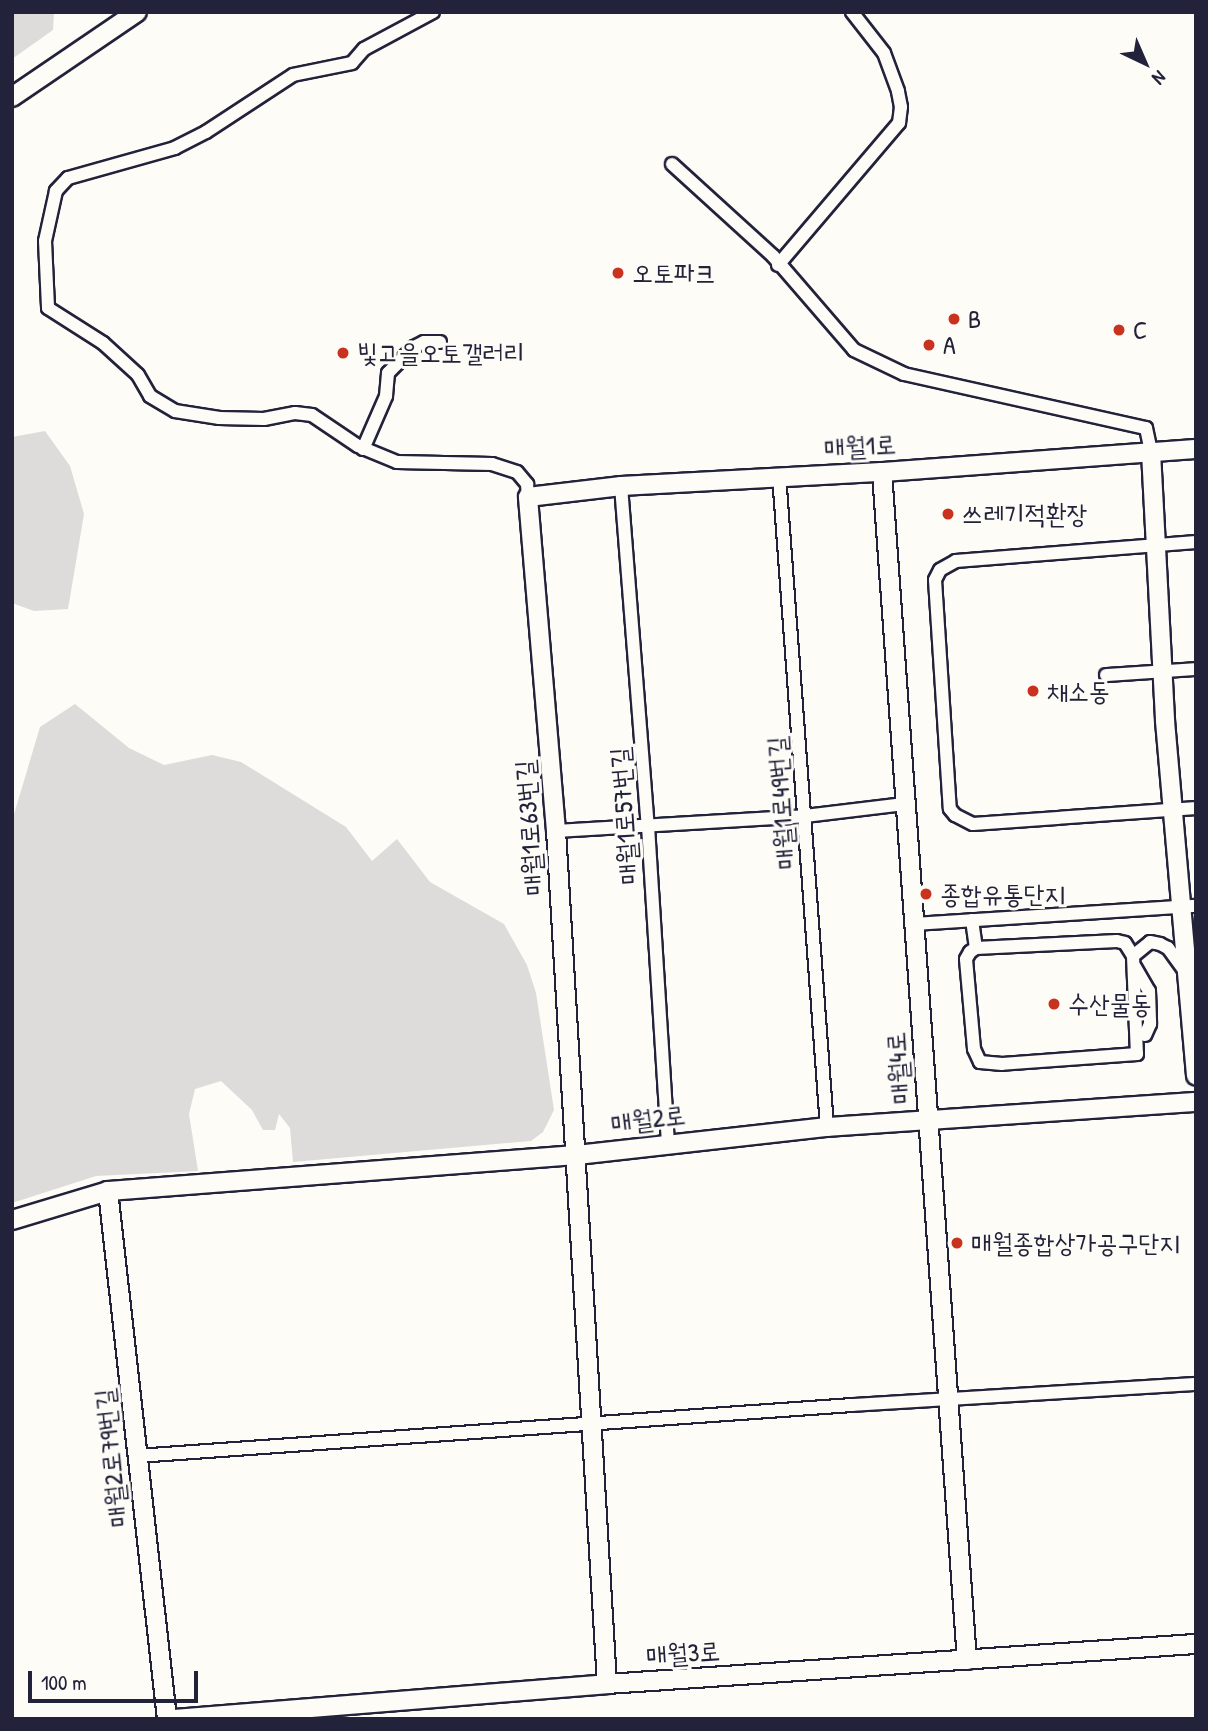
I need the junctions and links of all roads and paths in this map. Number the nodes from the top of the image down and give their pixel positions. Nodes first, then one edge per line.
1 (137, 12) edge
2 (433, 12) edge
3 (852, 12) edge
4 (12, 97) edge
5 (673, 164) dead end
6 (778, 265) junction
7 (440, 341) dead end
8 (363, 449) junction
9 (1196, 449) edge
10 (1151, 453) junction
11 (882, 472) junction
12 (779, 475) junction
13 (621, 486) junction
14 (528, 497) junction
15 (1196, 542) edge
16 (1154, 545) junction
17 (1196, 668) edge
18 (1162, 672) junction
19 (1106, 675) dead end
20 (904, 804) junction
21 (1196, 808) edge
22 (1171, 810) junction
23 (804, 816) junction
24 (648, 826) junction
25 (556, 831) junction
26 (1187, 906) edge
27 (972, 920) junction
28 (914, 925) junction
29 (976, 948) junction
30 (1134, 961) junction
31 (1185, 971) junction
32 (1145, 1035) dead end
33 (1196, 1076) edge
34 (1196, 1102) edge
35 (928, 1121) junction
36 (827, 1127) junction
37 (668, 1142) junction
38 (577, 1155) junction
39 (108, 1191) junction
40 (12, 1220) edge
41 (1196, 1384) edge
42 (950, 1399) junction
43 (590, 1425) junction
44 (138, 1456) junction
45 (1196, 1644) edge
46 (967, 1660) junction
47 (607, 1684) junction
48 (167, 1719) edge
49 (174, 1719) edge

1 - 4 street
2 - 8 street
3 - 6 street
5 - 6 street
6 - 10 street
7 - 8 street
8 - 14 street
9 - 10 street, 매월1로
10 - 11 street, 매월1로
10 - 16 street
11 - 12 street, 매월1로
11 - 20 street, 매월4로
12 - 13 street, 매월1로
12 - 23 street, 매월1로49번길
13 - 14 street, 매월1로
13 - 24 street, 매월1로57번길
14 - 25 street, 매월1로63번길
15 - 16 street
16 - 18 street
16 - 22 street
17 - 18 street
18 - 19 street
18 - 22 street
20 - 23 street
20 - 28 street, 매월4로
21 - 22 street
22 - 26 street
23 - 24 street
23 - 36 street, 매월1로49번길
24 - 25 street
24 - 37 street, 매월1로57번길
25 - 38 street, 매월1로63번길
26 - 27 street
26 - 31 street
27 - 28 street
27 - 29 street
28 - 35 street, 매월4로
29 - 30 street
29 - 30 street
30 - 31 street
30 - 32 street
31 - 33 street
34 - 35 street, 매월2로
35 - 36 street, 매월2로
35 - 42 street, 매월4로
36 - 37 street, 매월2로
37 - 38 street, 매월2로
38 - 39 street, 매월2로
38 - 43 street, 매월1로63번길
39 - 40 street, 매월2로
39 - 44 street, 매월2로79번길
41 - 42 street
42 - 43 street
42 - 46 street, 매월4로
43 - 44 street
43 - 47 street, 매월1로63번길
44 - 48 street, 매월2로79번길
45 - 46 street, 매월3로
46 - 47 street, 매월3로
47 - 49 street, 매월3로

